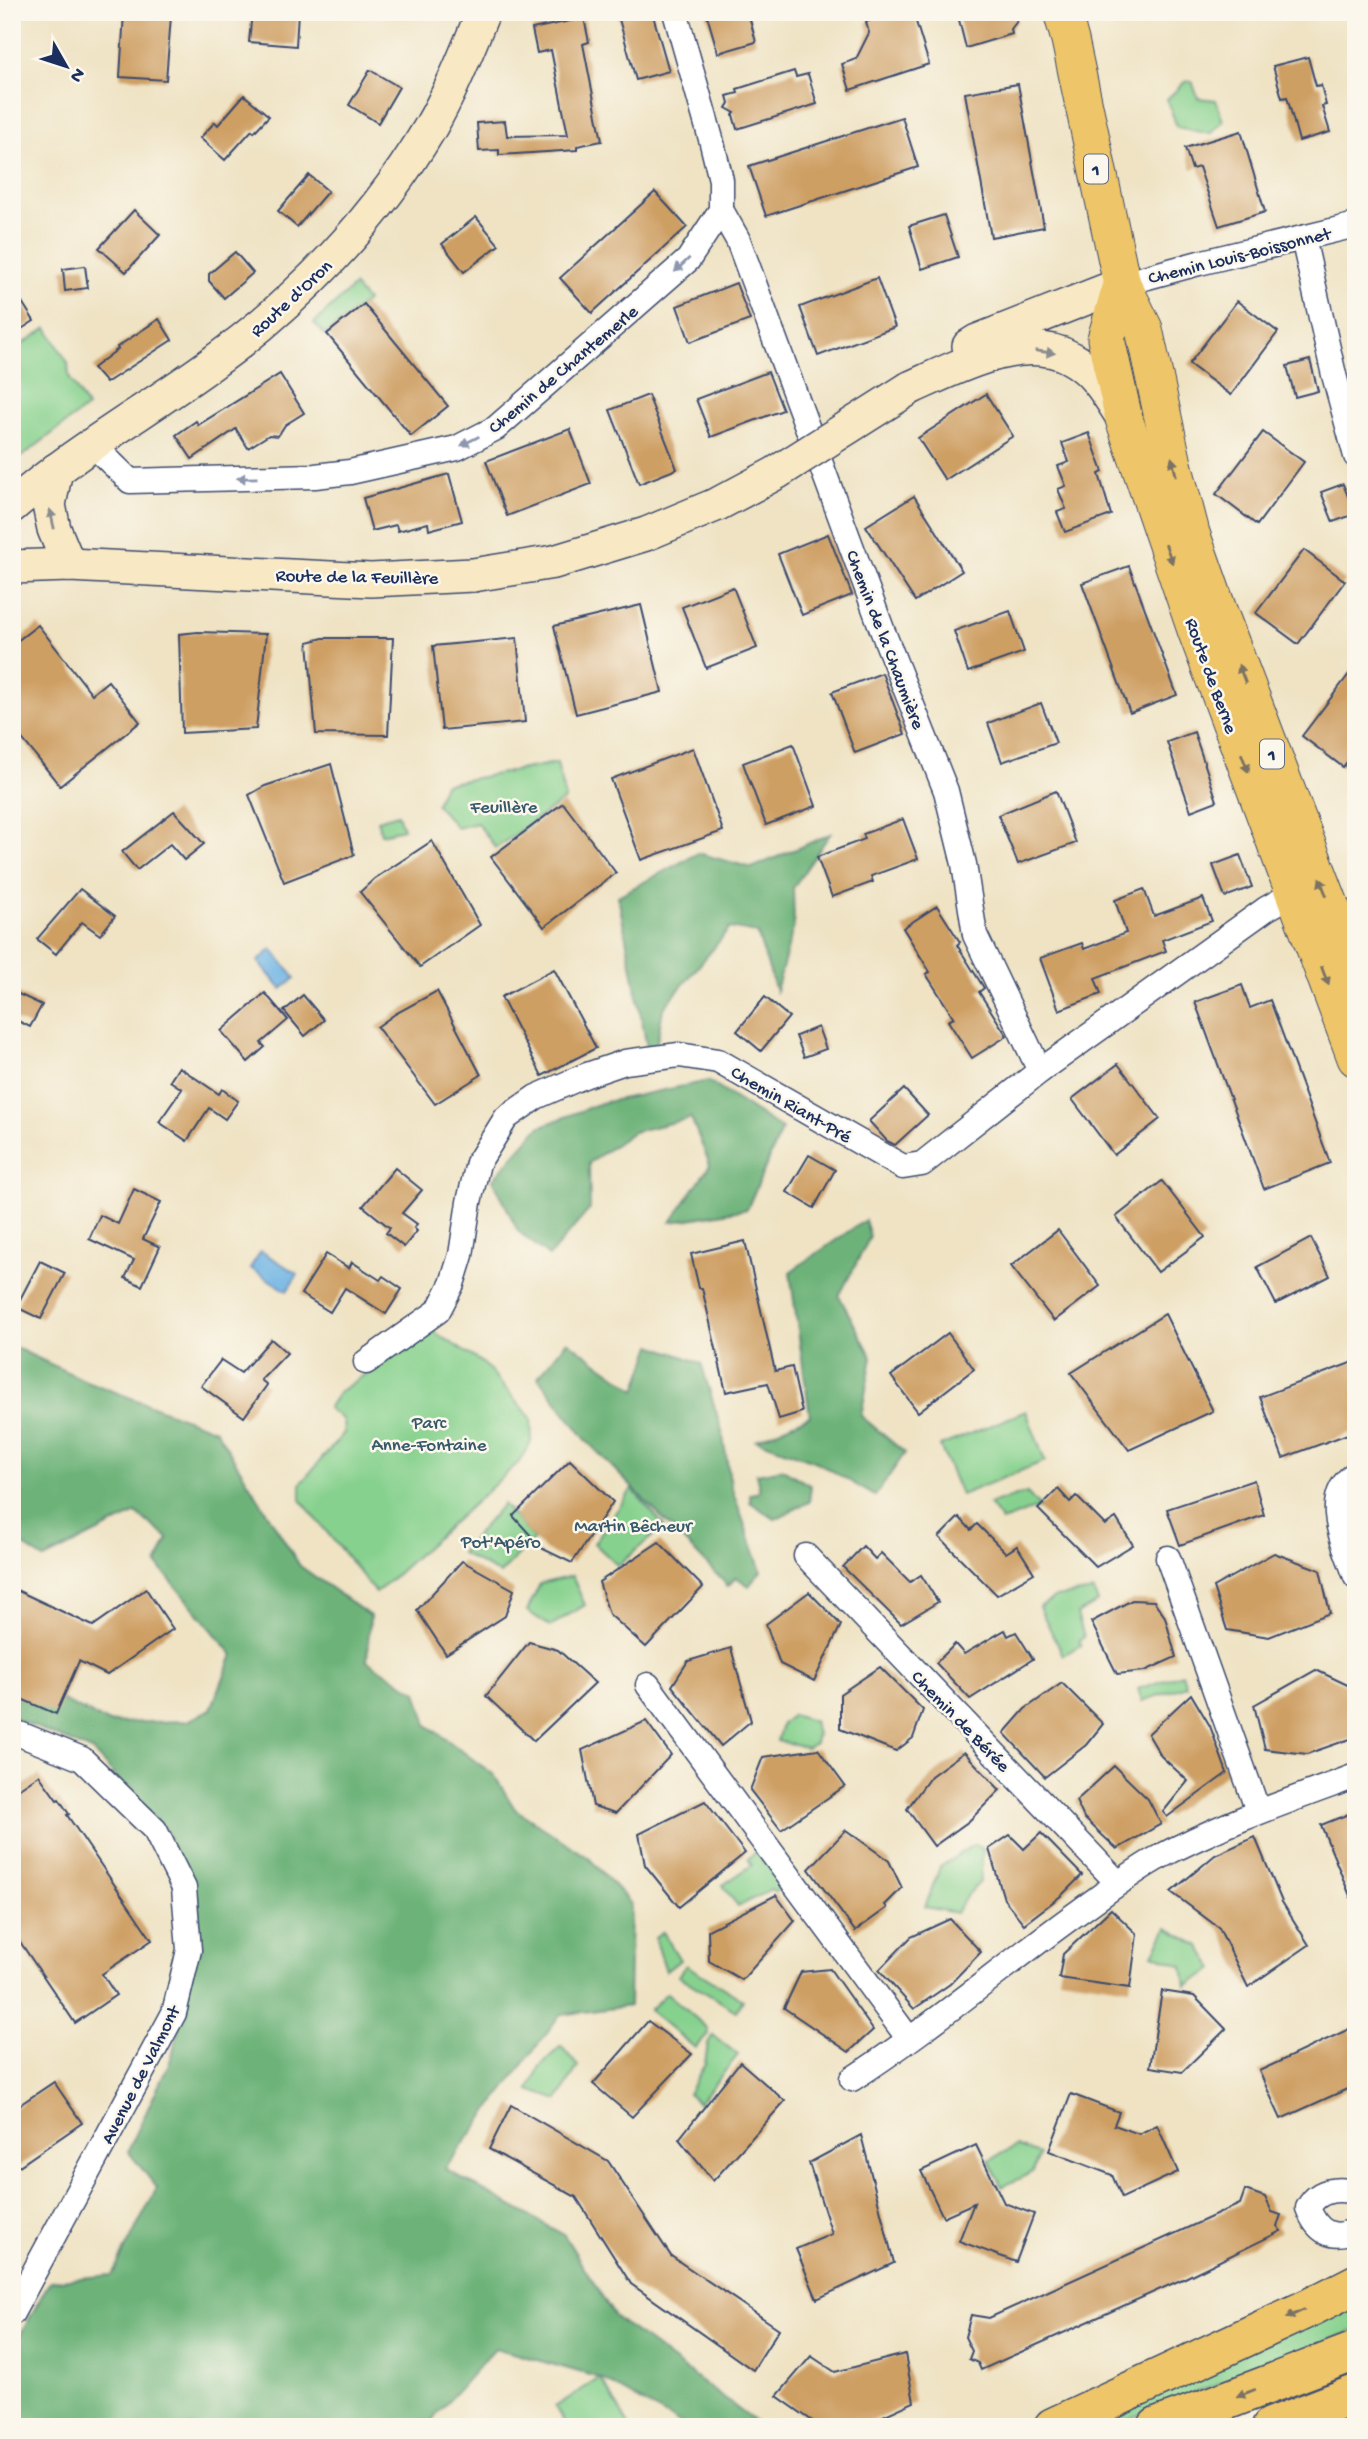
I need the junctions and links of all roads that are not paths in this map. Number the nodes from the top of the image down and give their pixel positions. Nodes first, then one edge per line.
1 (483, 12) edge
2 (675, 12) edge
3 (1062, 12) edge
4 (721, 210) junction
5 (1356, 225) edge
6 (1303, 238) junction
7 (1122, 284) junction
8 (910, 388) junction
9 (1124, 419) junction
10 (93, 445) junction
11 (1356, 456) edge
12 (55, 470) junction
13 (12, 506) edge
14 (69, 565) junction
15 (12, 567) edge
16 (1294, 893) junction
17 (1352, 955) edge
18 (1356, 1058) edge
19 (1040, 1071) junction
20 (366, 1362) dead end
21 (1356, 1473) edge
22 (806, 1556) dead end
23 (1168, 1558) dead end
24 (1356, 1577) edge
25 (648, 1685) dead end
26 (12, 1731) edge
27 (1356, 1776) edge
28 (1258, 1811) junction
29 (1118, 1883) junction
30 (909, 2039) junction
31 (852, 2079) dead end
32 (1356, 2192) edge
33 (1356, 2230) edge
34 (1356, 2284) edge
35 (12, 2313) edge
36 (1356, 2351) edge
37 (1356, 2394) edge
38 (1053, 2427) edge
39 (1157, 2427) edge
40 (1271, 2427) edge

1 - 10 main road, Route d'Oron
2 - 4 street
3 - 7 main road, Route de Berne / 1
4 -> 10 street, Chemin de Chantemerle
4 - 19 street, Chemin de la Chaumière
5 - 6 street, Chemin Louis-Boissonnet
6 - 7 street, Chemin Louis-Boissonnet
6 - 11 street
7 - 8 main road, Route de la Feuillère
7 - 9 main road, Route de Berne / 1
17 -> 7 main road, Route de Berne / 1
8 -> 9 main road, Route de la Feuillère
8 - 14 main road, Route de la Feuillère, bridge
9 -> 16 main road, Route de Berne / 1
10 - 12 main road, Route d'Oron
12 - 13 main road, Route d'Oron
14 -> 12 main road
14 - 15 main road, Route de la Feuillère
16 -> 18 main road, Route de Berne / 1
16 - 19 street, Chemin Riant-Pré
19 - 20 street, Chemin Riant-Pré
21 - 24 street
22 - 29 street, Chemin de Bérée
23 - 28 street
25 - 30 street
26 - 35 street, Avenue de Valmont
27 - 28 street
28 - 29 street
29 - 30 street
30 - 31 street
32 - 33 street
34 -> 38 highway
36 -> 39 highway
37 - 40 highway

